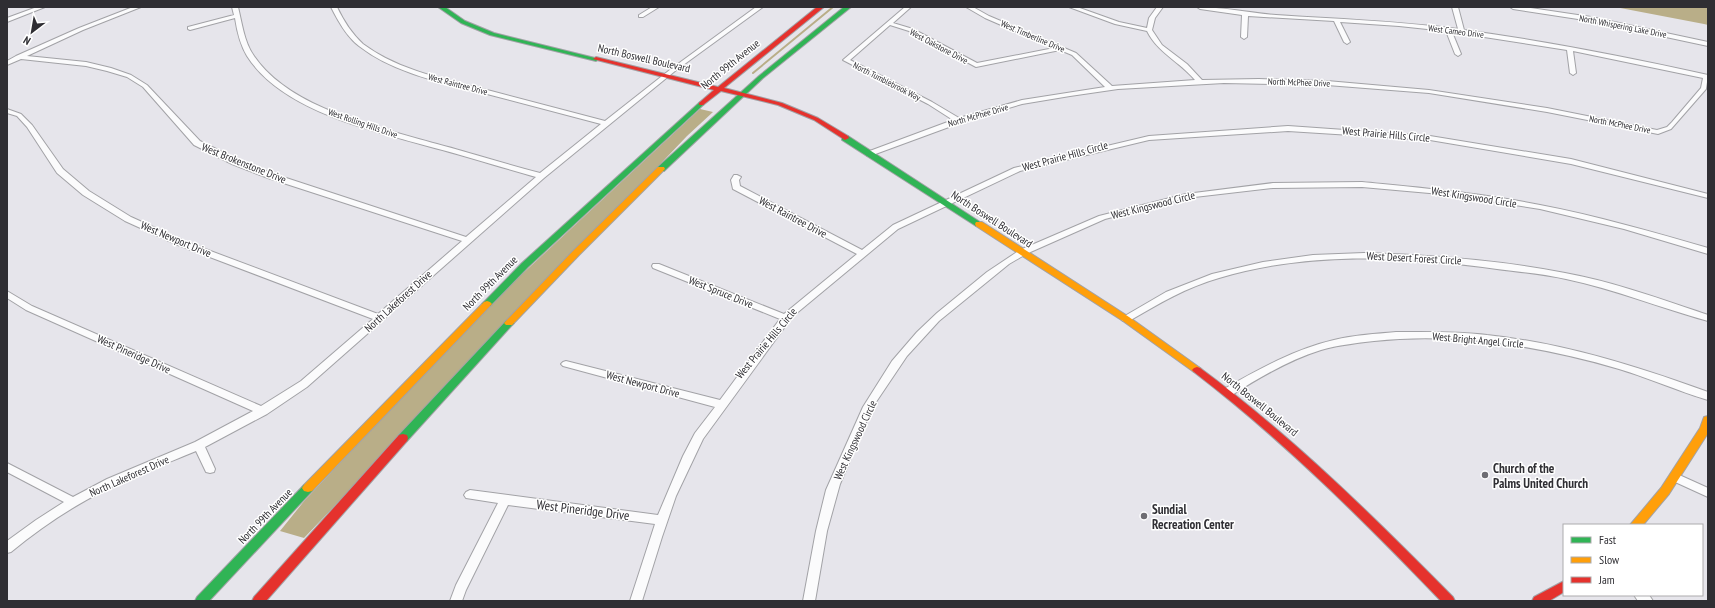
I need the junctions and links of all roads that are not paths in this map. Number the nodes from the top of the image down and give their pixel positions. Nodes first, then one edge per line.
1 (42, 7) edge
2 (138, 7) edge
3 (235, 7) edge
4 (334, 7) edge
5 (441, 7) edge
6 (656, 7) edge
7 (760, 7) edge
8 (821, 7) edge
9 (848, 7) edge
10 (908, 7) edge
11 (969, 7) edge
12 (1072, 7) edge
13 (1160, 7) edge
14 (1200, 7) edge
15 (1455, 7) edge
16 (1513, 7) edge
17 (1245, 13) junction
18 (237, 16) junction
19 (641, 16) dead end
20 (1336, 19) junction
21 (7, 20) edge
22 (888, 23) junction
23 (190, 28) dead end
24 (1149, 30) junction
25 (1448, 30) junction
26 (1461, 31) junction
27 (1244, 37) dead end
28 (1347, 42) dead end
29 (1708, 44) edge
30 (1062, 48) junction
31 (1570, 49) junction
32 (1458, 54) dead end
33 (18, 57) junction
34 (7, 63) edge
35 (1572, 73) dead end
36 (667, 75) junction
37 (1707, 77) edge
38 (1200, 82) junction
39 (719, 88) junction
40 (1110, 88) junction
41 (744, 94) junction
42 (7, 111) edge
43 (957, 120) junction
44 (606, 123) junction
45 (870, 154) junction
46 (541, 176) junction
47 (737, 176) dead end
48 (1708, 196) edge
49 (941, 201) junction
50 (467, 240) junction
51 (1708, 251) edge
52 (859, 252) junction
53 (1022, 253) junction
54 (656, 266) dead end
55 (7, 294) edge
56 (380, 318) junction
57 (785, 318) junction
58 (1708, 318) edge
59 (1126, 319) junction
60 (566, 364) dead end
61 (1228, 392) junction
62 (1708, 396) edge
63 (719, 404) junction
64 (264, 410) junction
65 (1708, 420) edge
66 (199, 444) junction
67 (7, 467) edge
68 (210, 470) dead end
69 (1677, 478) junction
70 (1708, 493) edge
71 (470, 495) dead end
72 (505, 500) junction
73 (73, 502) junction
74 (661, 520) junction
75 (1637, 524) edge
76 (7, 548) edge
77 (1563, 587) edge
78 (201, 601) edge
79 (258, 601) edge
80 (456, 601) edge
81 (636, 601) edge
82 (809, 601) edge
83 (1448, 601) edge
84 (1538, 601) edge

1 - 21 street
2 - 33 street
3 - 18 street, West Rolling Hills Drive
4 - 44 street, West Raintree Drive
5 - 36 main road, North Boswell Boulevard
6 - 19 street
7 - 36 street, North Lakeforest Drive
8 - 39 main road, North 99th Avenue
9 - 41 main road
10 - 22 street, North Tumblebrook Way
11 - 30 street, West Timberline Drive
12 - 24 street
13 - 24 street
14 - 17 street, West Cameo Drive
15 - 26 street
16 - 29 street, North Whispering Lake Drive
17 - 20 street, West Cameo Drive
17 - 27 street
18 - 23 street
18 - 46 street, West Rolling Hills Drive
20 - 25 street, West Cameo Drive
20 - 28 street
22 - 30 street, West Oakstone Drive
22 - 43 street, North Tumblebrook Way
24 - 38 street
25 - 26 street, West Cameo Drive
25 - 32 street
26 - 31 street, West Cameo Drive
30 - 40 street, West Timberline Drive
31 - 35 street
31 - 37 street, West Cameo Drive
33 - 34 street
33 - 50 street, West Brokenstone Drive
36 - 39 main road, North Boswell Boulevard
36 - 44 street, North Lakeforest Drive
37 - 38 street, North McPhee Drive
38 - 40 street, North McPhee Drive
39 - 41 main road, North Boswell Boulevard
39 - 78 main road, North 99th Avenue
40 - 43 street, North McPhee Drive
41 - 45 main road, North Boswell Boulevard
41 - 79 main road
42 - 56 street, West Newport Drive
43 - 45 street, North McPhee Drive
44 - 46 street, North Lakeforest Drive
45 - 49 main road, North Boswell Boulevard
46 - 50 street, North Lakeforest Drive
47 - 52 street, West Raintree Drive
48 - 49 street, West Prairie Hills Circle
49 - 52 street, West Prairie Hills Circle
49 - 53 main road, North Boswell Boulevard
50 - 56 street, North Lakeforest Drive
51 - 53 street, West Kingswood Circle
52 - 57 street, West Prairie Hills Circle
53 - 59 main road, North Boswell Boulevard
53 - 82 street, West Kingswood Circle
54 - 57 street, West Spruce Drive
55 - 64 street, West Pineridge Drive
56 - 64 street, North Lakeforest Drive
57 - 63 street, West Prairie Hills Circle
58 - 59 street, West Desert Forest Circle
59 - 61 main road, North Boswell Boulevard
60 - 63 street, West Newport Drive
61 - 62 street, West Bright Angel Circle
61 - 83 main road, North Boswell Boulevard
63 - 74 street, West Prairie Hills Circle
64 - 66 street, North Lakeforest Drive
65 - 69 main road
66 - 68 street
66 - 73 street, North Lakeforest Drive
67 - 73 street
69 - 70 street
69 - 75 main road
71 - 72 street, West Pineridge Drive
72 - 74 street, West Pineridge Drive
72 - 80 street
73 - 76 street, North Lakeforest Drive
74 - 81 street, West Prairie Hills Circle
77 - 84 main road

